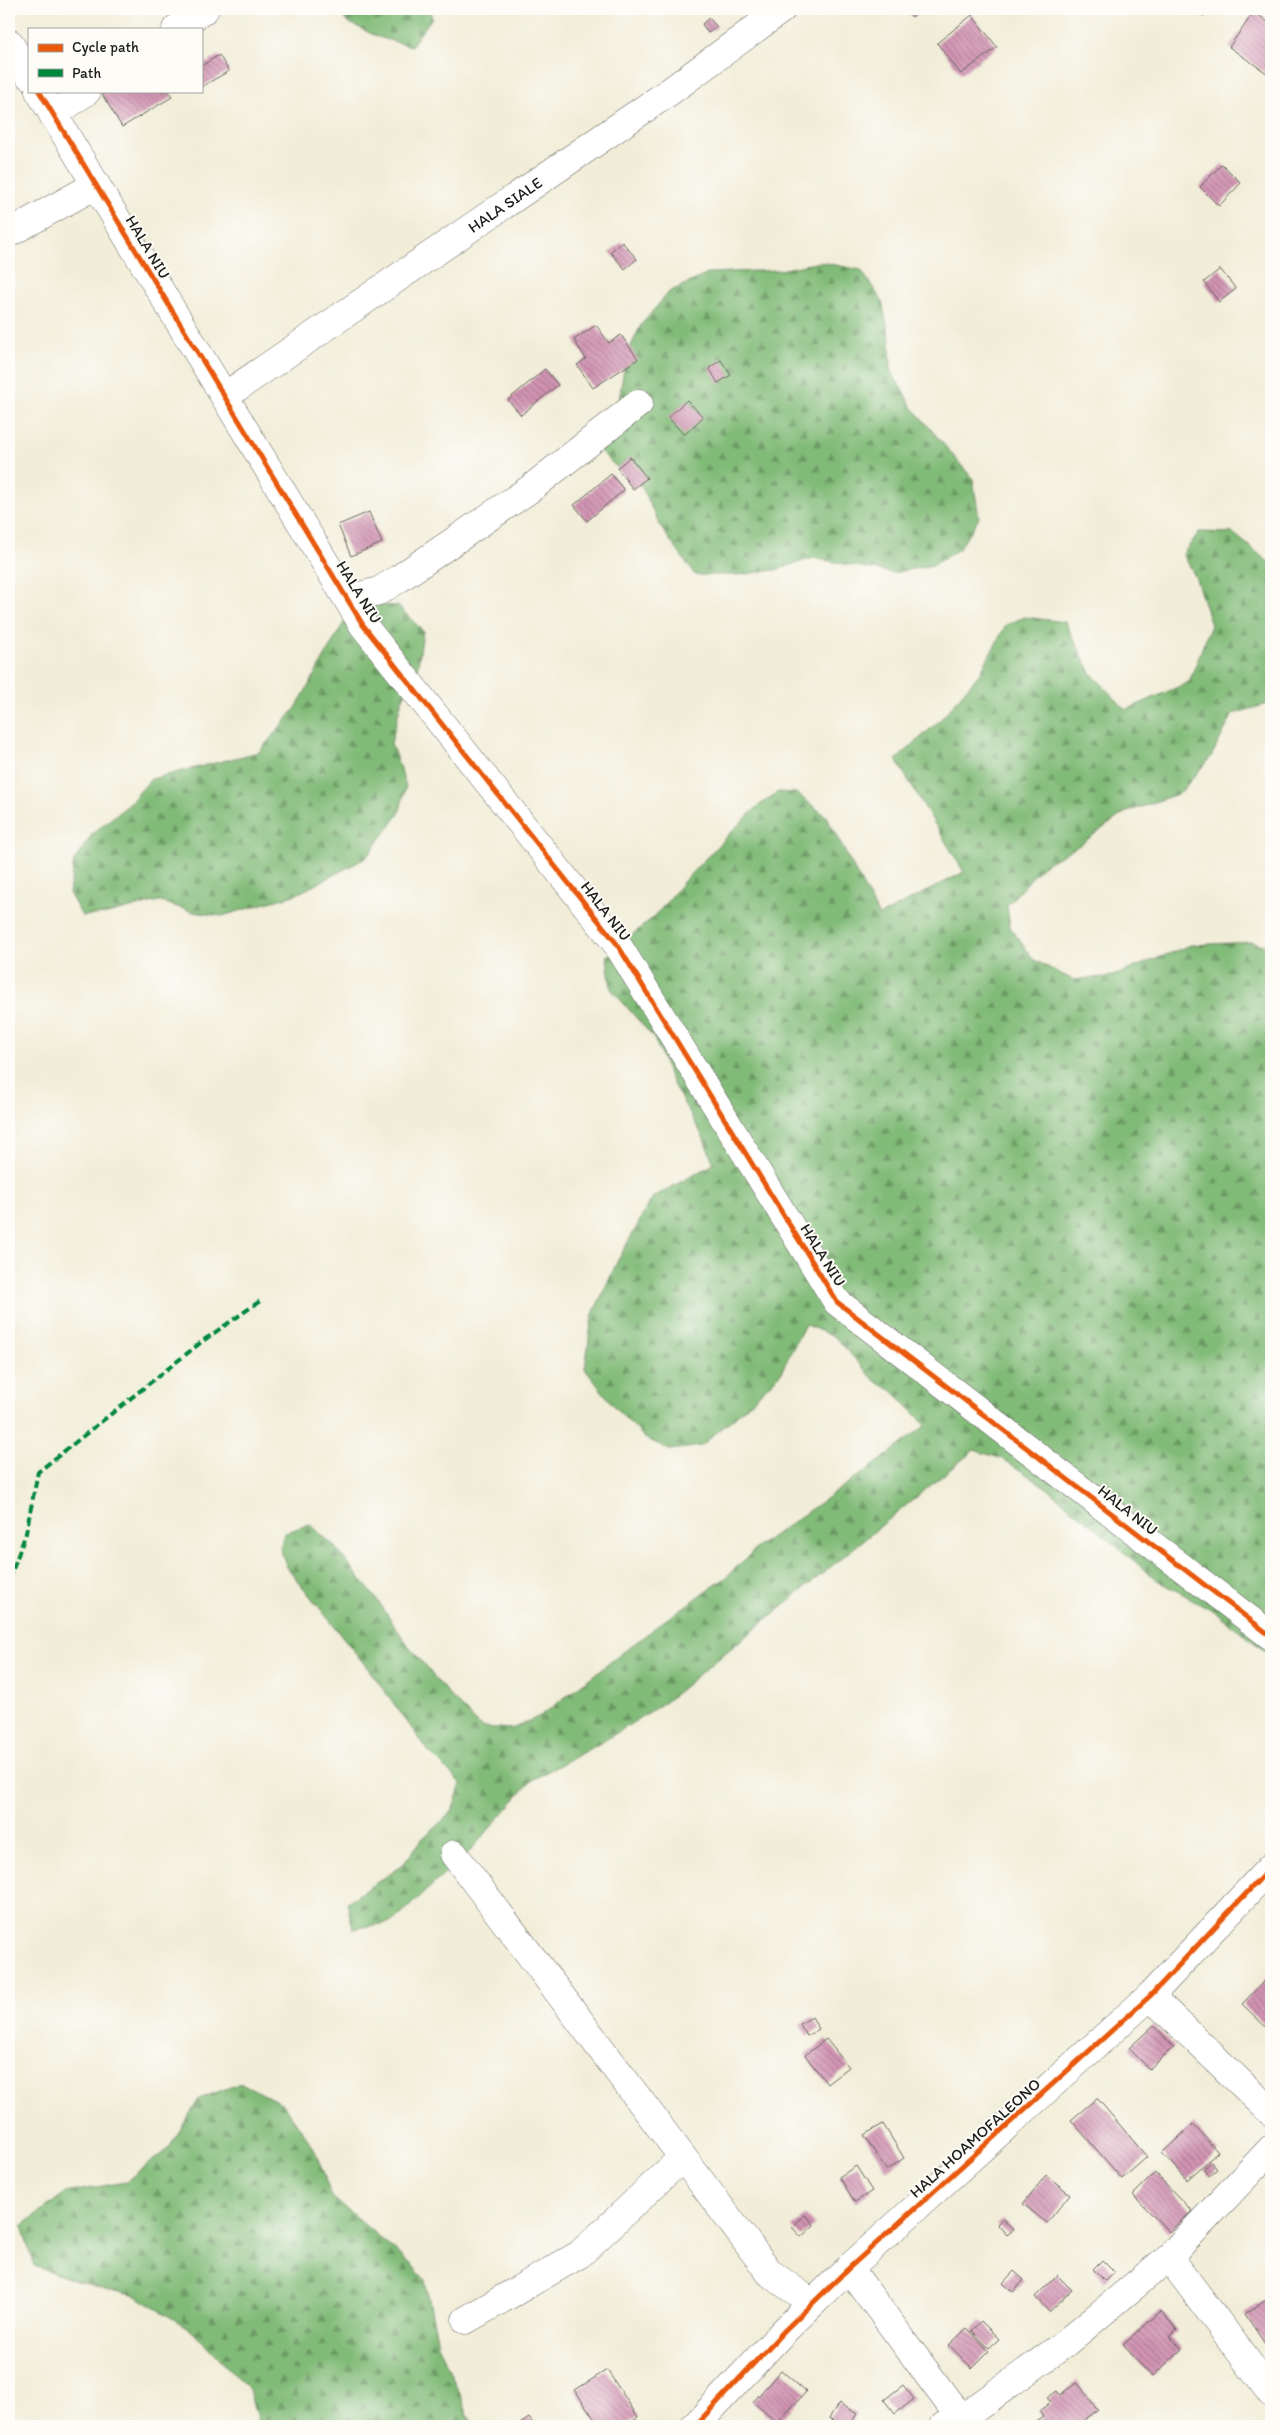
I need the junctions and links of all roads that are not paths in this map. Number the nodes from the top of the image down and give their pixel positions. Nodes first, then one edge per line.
1 (205, 9) edge
2 (782, 9) edge
3 (177, 28) edge
4 (9, 42) edge
5 (28, 73) edge
6 (39, 92) edge
7 (86, 92) edge
8 (53, 115) junction
9 (96, 185) junction
10 (9, 233) edge
11 (225, 396) junction
12 (639, 403) dead end
13 (348, 599) junction
14 (1271, 1636) edge
15 (454, 1854) dead end
16 (1271, 1867) edge
17 (1150, 1996) junction
18 (1271, 2112) edge
19 (1271, 2149) edge
20 (681, 2158) junction
21 (1169, 2257) junction
22 (849, 2268) junction
23 (812, 2303) junction
24 (466, 2320) dead end
25 (1271, 2393) edge
26 (957, 2424) edge
27 (695, 2426) edge

1 - 3 street
2 - 11 street, HALA SIALE
4 - 5 street
6 - 8 street, HALA NIU
7 - 8 street
8 - 9 street, HALA NIU
9 - 10 street
9 - 11 street, HALA NIU
11 - 13 street, HALA NIU
12 - 13 street
13 - 14 street, HALA NIU
15 - 20 street
16 - 17 street, HALA HOAMOFALEONO
17 - 18 street
17 - 22 street, HALA HOAMOFALEONO
19 - 21 street
20 - 23 street
20 - 24 street
21 - 25 street
21 - 26 street
22 - 23 street, HALA HOAMOFALEONO
22 - 26 street
23 - 27 street, HALA HOAMOFALEONO

